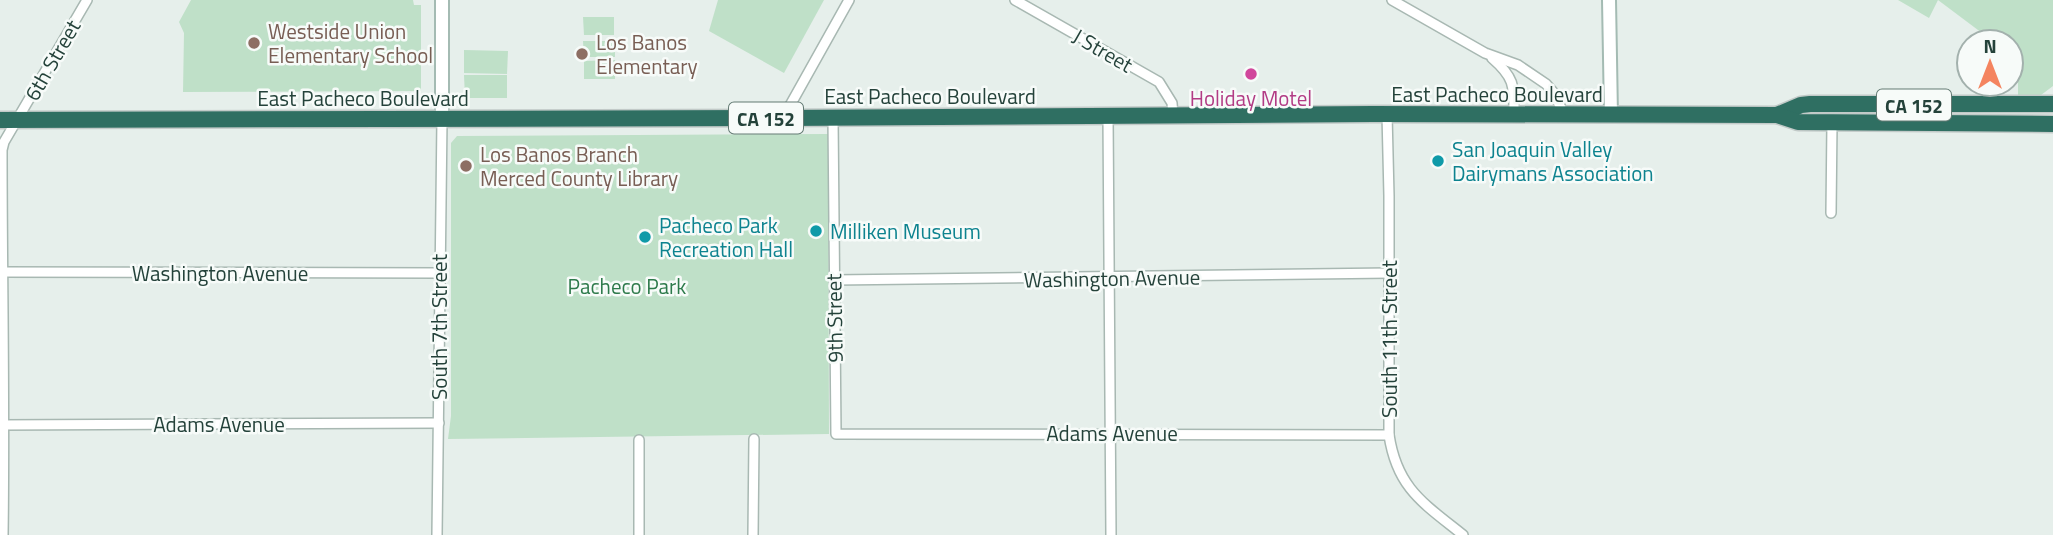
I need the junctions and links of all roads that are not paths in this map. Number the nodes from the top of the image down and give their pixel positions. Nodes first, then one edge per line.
1 (87, 0) edge
2 (442, 0) edge
3 (849, 0) edge
4 (1015, 0) edge
5 (1392, 0) edge
6 (1609, 0) edge
7 (1485, 53) junction
8 (2053, 104) edge
9 (1909, 105) junction
10 (1387, 114) junction
11 (1173, 115) junction
12 (1514, 115) junction
13 (1565, 115) junction
14 (1611, 115) junction
15 (1777, 115) junction
16 (1108, 116) junction
17 (783, 118) junction
18 (833, 118) junction
19 (442, 119) junction
20 (8, 120) edge
21 (1832, 123) junction
22 (2053, 124) edge
23 (1831, 213) dead end
24 (1, 272) edge
25 (440, 273) junction
26 (1390, 274) junction
27 (1111, 278) junction
28 (834, 280) junction
29 (439, 423) junction
30 (2, 425) edge
31 (1111, 433) junction
32 (836, 434) joint
33 (1389, 435) junction
34 (754, 439) dead end
35 (639, 440) dead end
36 (3, 535) edge
37 (437, 535) edge
38 (639, 535) edge
39 (753, 535) edge
40 (1111, 535) edge
41 (1462, 535) edge

1 - 20 street, 6th Street
2 - 19 street
3 - 17 street
4 - 11 street, J Street
5 - 7 street
6 - 14 street
7 - 12 street
7 - 13 street
8 - 9 highway, East Pacheco Boulevard / CA 152
9 - 15 highway, East Pacheco Boulevard / CA 152
9 - 21 highway
10 - 11 highway, East Pacheco Boulevard / CA 152
10 - 12 highway, East Pacheco Boulevard / CA 152
10 - 26 street, South 11th Street
11 - 16 highway, East Pacheco Boulevard / CA 152
12 - 13 highway, East Pacheco Boulevard / CA 152
13 - 14 highway, East Pacheco Boulevard / CA 152
14 - 15 highway, East Pacheco Boulevard / CA 152
15 - 21 highway, East Pacheco Boulevard / CA 152
16 - 18 highway, East Pacheco Boulevard / CA 152
16 - 27 street
17 - 18 highway, East Pacheco Boulevard / CA 152
17 - 19 highway, East Pacheco Boulevard / CA 152
18 - 28 street, 9th Street
19 - 20 highway, East Pacheco Boulevard / CA 152
19 - 25 street, South 7th Street
20 - 24 street, 6th Street
21 - 22 highway, East Pacheco Boulevard / CA 152
21 - 23 street
24 - 25 street, Washington Avenue
24 - 30 street, 6th Street
25 - 29 street, South 7th Street
26 - 27 street, Washington Avenue
26 - 33 street, South 11th Street
27 - 28 street, Washington Avenue
27 - 31 street
28 - 32 street, 9th Street
29 - 30 street, Adams Avenue
29 - 37 street, South 7th Street
30 - 36 street, 6th Street
31 - 32 street, Adams Avenue
31 - 33 street, Adams Avenue
31 - 40 street
33 - 41 street, South 11th Street
34 - 39 street
35 - 38 street

